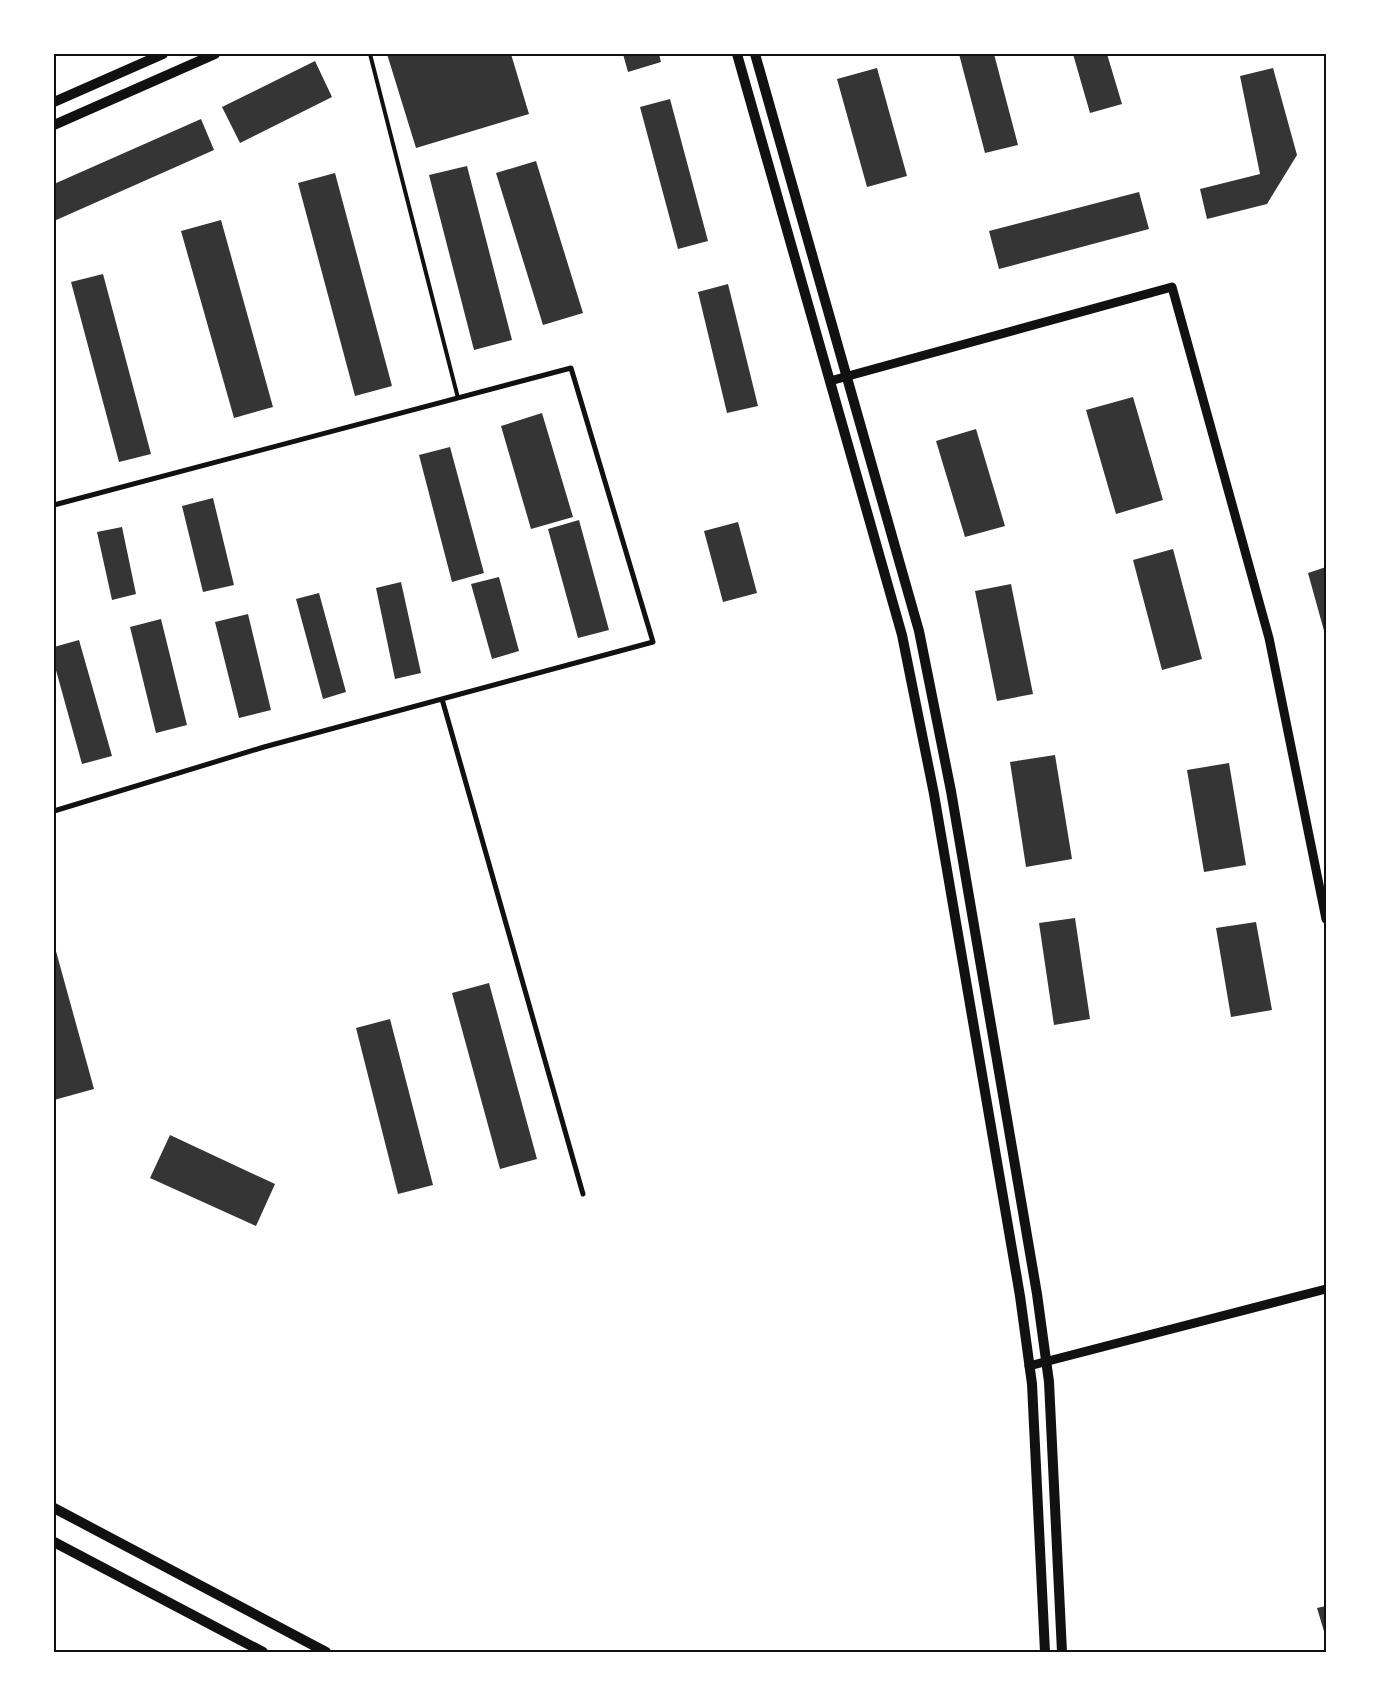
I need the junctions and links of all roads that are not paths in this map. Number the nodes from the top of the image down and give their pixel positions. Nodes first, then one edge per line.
1 (163, 54) edge
2 (215, 54) edge
3 (370, 54) edge
4 (737, 54) edge
5 (755, 54) edge
6 (54, 102) edge
7 (54, 125) edge
8 (847, 376) junction
9 (830, 381) junction
10 (458, 398) junction
11 (54, 506) edge
12 (442, 698) junction
13 (54, 811) edge
14 (1326, 919) edge
15 (583, 1194) dead end
16 (1326, 1289) edge
17 (1046, 1362) junction
18 (1029, 1366) junction
19 (54, 1508) edge
20 (54, 1542) edge
21 (263, 1652) edge
22 (326, 1652) edge
23 (1045, 1652) edge
24 (1062, 1652) edge

1 - 6 main road
2 - 7 main road
3 - 10 lane
4 - 9 main road
5 - 8 main road
8 - 9 street
8 - 14 street
8 - 17 main road
9 - 18 main road
10 - 11 street
10 - 12 street
12 - 13 street
12 - 15 street
16 - 17 street
17 - 18 street
17 - 24 main road
18 - 23 main road
19 - 22 main road
20 - 21 main road

